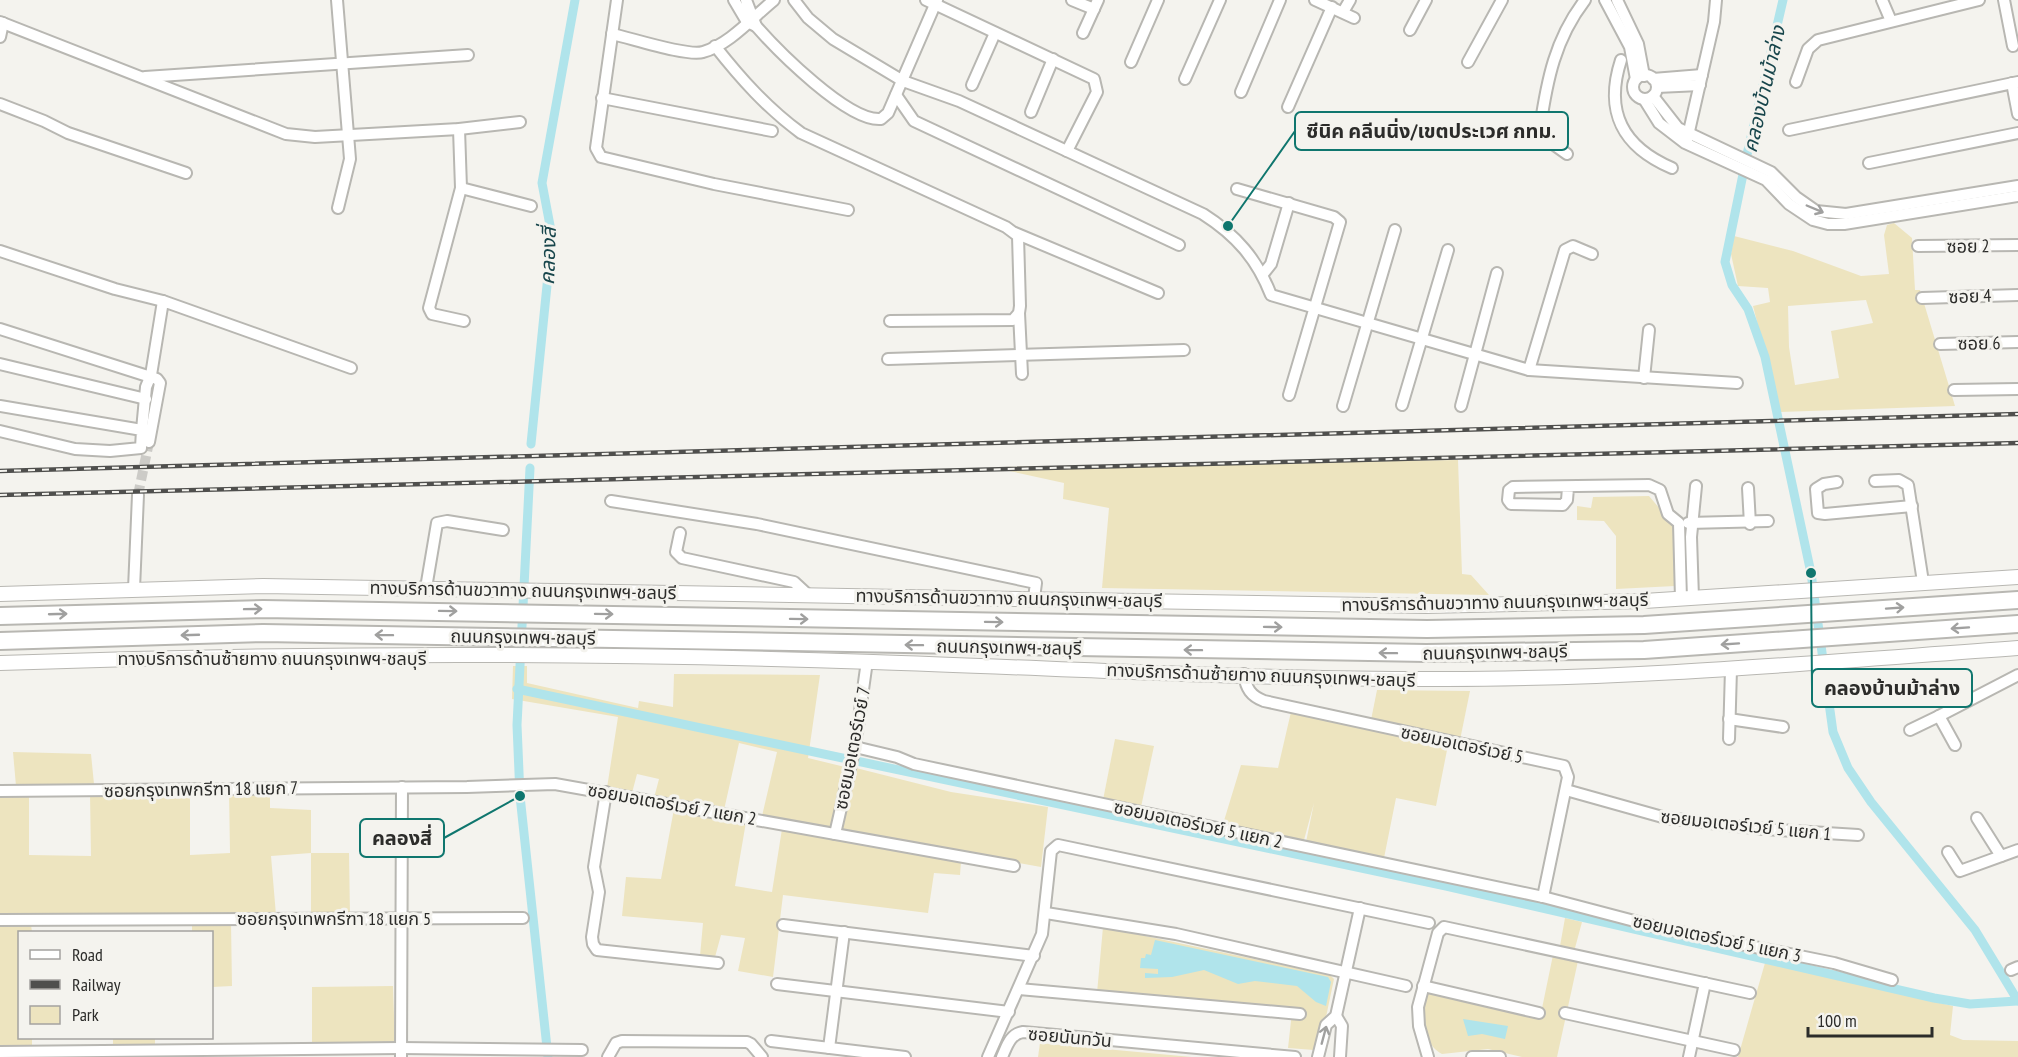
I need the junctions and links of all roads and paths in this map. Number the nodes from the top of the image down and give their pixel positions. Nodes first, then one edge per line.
1 (337, 0) edge
2 (617, 0) edge
3 (734, 0) edge
4 (746, 0) edge
5 (774, 0) edge
6 (794, 0) edge
7 (1072, 0) edge
8 (1158, 0) edge
9 (1220, 0) edge
10 (1280, 0) edge
11 (1316, 0) edge
12 (1350, 0) edge
13 (1426, 0) edge
14 (1502, 0) edge
15 (1585, 0) edge
16 (1605, 0) edge
17 (1617, 0) edge
18 (1716, 0) edge
19 (1882, 0) edge
20 (1979, 0) edge
21 (2004, 0) edge
22 (933, 1) edge
23 (1096, 4) edge
24 (1332, 7) junction
25 (1343, 12) junction
26 (1354, 18) dead end
27 (2013, 18) edge
28 (752, 21) junction
29 (1891, 21) junction
30 (2, 23) edge
31 (1410, 30) dead end
32 (995, 33) junction
33 (1083, 33) dead end
34 (612, 34) junction
35 (0, 37) edge
36 (2008, 40) dead end
37 (716, 46) junction
38 (468, 55) dead end
39 (1053, 59) junction
40 (1621, 60) dead end
41 (1131, 62) dead end
42 (1468, 62) dead end
43 (344, 64) junction
44 (143, 77) junction
45 (1185, 79) dead end
46 (1701, 80) junction
47 (903, 81) junction
48 (1796, 82) dead end
49 (2015, 83) edge
50 (972, 85) dead end
51 (1644, 87) junction
52 (1241, 92) dead end
53 (896, 95) junction
54 (602, 98) junction
55 (1614, 100) junction
56 (0, 104) edge
57 (1288, 107) dead end
58 (1031, 112) dead end
59 (2018, 114) edge
60 (520, 122) dead end
61 (459, 129) junction
62 (1789, 130) dead end
63 (772, 131) dead end
64 (2018, 133) edge
65 (350, 134) junction
66 (1687, 139) junction
67 (1067, 151) junction
68 (1568, 154) dead end
69 (1869, 163) dead end
70 (1672, 168) dead end
71 (186, 173) dead end
72 (1768, 176) junction
73 (2018, 186) edge
74 (461, 188) junction
75 (1237, 189) dead end
76 (2018, 196) edge
77 (1289, 203) junction
78 (531, 206) dead end
79 (338, 208) dead end
80 (848, 210) dead end
81 (1395, 230) dead end
82 (1015, 232) junction
83 (1179, 245) dead end
84 (2018, 245) edge
85 (1918, 246) dead end
86 (1448, 250) dead end
87 (0, 251) edge
88 (1592, 254) dead end
89 (1497, 273) dead end
90 (1263, 274) junction
91 (1158, 293) dead end
92 (2018, 295) edge
93 (1922, 298) dead end
94 (163, 301) junction
95 (1315, 308) junction
96 (1019, 313) junction
97 (464, 321) dead end
98 (890, 321) dead end
99 (1367, 324) junction
100 (0, 329) edge
101 (1649, 330) dead end
102 (1421, 340) junction
103 (2018, 342) edge
104 (1940, 344) dead end
105 (1184, 350) dead end
106 (1021, 356) junction
107 (1474, 356) junction
108 (888, 359) dead end
109 (0, 364) edge
110 (351, 368) dead end
111 (1529, 370) junction
112 (1022, 374) dead end
113 (151, 375) junction
114 (1644, 378) junction
115 (1737, 382) dead end
116 (2018, 389) edge
117 (1954, 390) dead end
118 (1289, 395) dead end
119 (146, 399) junction
120 (1402, 405) dead end
121 (0, 406) edge
122 (1343, 406) dead end
123 (1461, 406) dead end
124 (0, 430) edge
125 (142, 430) junction
126 (149, 442) tunnel mouth
127 (1875, 481) dead end
128 (1837, 482) dead end
129 (1696, 486) dead end
130 (1568, 488) junction
131 (1748, 488) dead end
132 (138, 495) tunnel mouth
133 (611, 501) dead end
134 (1912, 506) junction
135 (1768, 521) dead end
136 (1679, 523) junction
137 (1693, 524) junction
138 (1750, 524) junction
139 (502, 530) dead end
140 (680, 533) dead end
141 (2018, 577) edge
142 (1923, 582) junction
143 (426, 588) junction
144 (134, 589) junction
145 (0, 594) edge
146 (807, 594) junction
147 (1034, 598) junction
148 (1687, 599) junction
149 (2018, 600) edge
150 (0, 616) edge
151 (2018, 624) edge
152 (0, 642) edge
153 (2018, 648) edge
154 (867, 661) junction
155 (0, 663) edge
156 (1731, 669) junction
157 (1244, 674) junction
158 (2018, 675) edge
159 (1939, 716) junction
160 (1730, 719) junction
161 (1783, 727) dead end
162 (1910, 730) dead end
163 (1729, 739) dead end
164 (1955, 745) dead end
165 (855, 749) junction
166 (509, 785) joint
167 (402, 787) junction
168 (1566, 790) junction
169 (0, 791) edge
170 (606, 792) junction
171 (1977, 818) dead end
172 (835, 834) junction
173 (1858, 835) dead end
174 (2018, 850) edge
175 (1948, 852) dead end
176 (2001, 856) junction
177 (1014, 866) dead end
178 (1543, 897) junction
179 (1359, 908) junction
180 (1046, 913) junction
181 (401, 917) junction
182 (523, 918) dead end
183 (0, 920) edge
184 (1429, 922) dead end
185 (783, 925) dead end
186 (844, 932) junction
187 (1034, 956) junction
188 (718, 963) dead end
189 (1346, 972) junction
190 (1892, 980) dead end
191 (1705, 983) junction
192 (777, 984) dead end
193 (1406, 986) dead end
194 (1424, 986) junction
195 (1019, 989) junction
196 (837, 991) junction
197 (1750, 993) dead end
198 (1009, 1012) junction
199 (1539, 1013) dead end
200 (1565, 1013) dead end
201 (1300, 1014) dead end
202 (1336, 1016) junction
203 (771, 1041) dead end
204 (1692, 1041) junction
205 (830, 1048) junction
206 (582, 1050) dead end
207 (1734, 1050) dead end
208 (0, 1052) edge
209 (401, 1053) edge
210 (608, 1057) edge
211 (762, 1057) edge
212 (905, 1057) edge
213 (988, 1057) edge
214 (1002, 1057) edge
215 (1295, 1057) edge
216 (1318, 1057) edge
217 (1340, 1057) edge
218 (1428, 1057) edge
219 (1472, 1057) edge
220 (1500, 1057) edge
221 (1689, 1057) edge

1 - 43 street
2 - 34 street
3 - 28 street
4 - 28 street
5 - 28 street
6 - 47 street
7 - 23 street
8 - 41 street
9 - 45 street
10 - 52 street
11 - 24 street
12 - 25 street
13 - 31 street
14 - 42 street
15 - 68 street
16 - 51 street
17 - 51 street
18 - 46 street
19 - 29 street
20 - 29 street
21 - 27 street
22 - 32 street
22 - 47 street
23 - 33 street
24 - 25 street
24 - 57 street
25 - 26 street
27 - 36 street
28 - 37 street
28 - 53 street
29 - 48 street
30 - 35 street
30 - 44 street
32 - 39 street
32 - 50 street
34 - 37 street
34 - 54 street
37 - 82 street
38 - 43 street
39 - 58 street
39 - 67 street
40 - 55 street
43 - 44 street
43 - 65 street
44 - 65 street
46 - 51 street
46 - 66 street
47 - 53 street
47 - 67 street
49 - 59 street
49 - 62 street
51 - 55 street
51 - 66 street
53 - 83 street
54 - 63 street
54 - 80 street
55 - 70 street
56 - 71 street
60 - 61 street
61 - 65 street
61 - 74 street
64 - 69 street
65 - 79 street
66 - 72 street
67 - 90 street
72 -> 73 street
72 - 76 street
74 - 78 street
74 - 97 street
75 - 77 street
77 - 90 street
77 - 95 street
81 - 99 street
82 - 91 street
82 - 96 street
84 - 85 street, ซอย 2
86 - 102 street
87 - 94 street
88 - 111 street
89 - 107 street
90 - 95 street
92 - 93 street, ซอย 4
94 - 110 street
94 - 113 street
95 - 99 street
95 - 118 street
96 - 98 street
96 - 106 street
99 - 102 street
99 - 122 street
100 - 113 street
101 - 114 street
102 - 107 street
102 - 120 street
103 - 104 street, ซอย 6
105 - 106 street
106 - 108 street
106 - 112 street
107 - 111 street
107 - 123 street
109 - 119 street
111 - 114 street
113 - 119 street
113 - 126 street
114 - 115 street
116 - 117 street
119 - 125 street
121 - 125 street
124 - 125 street
127 - 134 street
128 - 134 street
129 - 137 street
130 - 130 street
130 - 136 street
131 - 138 street
132 - 144 street
133 - 147 street
134 - 142 street
135 - 138 street
136 - 137 street
136 - 148 street
137 - 138 street
137 - 148 street
139 - 143 street
140 - 146 street
141 - 142 main road, ทางบริการด้านขวาทาง ถนนกรุงเทพฯ-ชลบุรี
142 - 148 main road, ทางบริการด้านขวาทาง ถนนกรุงเทพฯ-ชลบุรี
143 - 144 main road, ทางบริการด้านขวาทาง ถนนกรุงเทพฯ-ชลบุรี
143 - 146 main road, ทางบริการด้านขวาทาง ถนนกรุงเทพฯ-ชลบุรี
144 - 145 main road, ทางบริการด้านขวาทาง ถนนกรุงเทพฯ-ชลบุรี
146 - 147 main road, ทางบริการด้านขวาทาง ถนนกรุงเทพฯ-ชลบุรี
147 - 148 main road, ทางบริการด้านขวาทาง ถนนกรุงเทพฯ-ชลบุรี
150 -> 149 highway, ถนนกรุงเทพฯ-ชลบุรี
151 -> 152 highway, ถนนกรุงเทพฯ-ชลบุรี
153 - 156 main road, ทางบริการด้านซ้ายทาง ถนนกรุงเทพฯ-ชลบุรี
154 - 155 main road, ทางบริการด้านซ้ายทาง ถนนกรุงเทพฯ-ชลบุรี
154 - 157 main road, ทางบริการด้านซ้ายทาง ถนนกรุงเทพฯ-ชลบุรี
154 - 165 street, ซอยมอเตอร์เวย์ 7
156 - 157 main road, ทางบริการด้านซ้ายทาง ถนนกรุงเทพฯ-ชลบุรี
156 - 160 street
157 - 168 street, ซอยมอเตอร์เวย์ 5
158 - 159 street
159 - 162 street
159 - 164 street
160 - 161 street
160 - 163 street
165 - 172 street, ซอยมอเตอร์เวย์ 7
165 - 178 street, ซอยมอเตอร์เวย์ 5 แยก 2
166 - 167 street, ซอยกรุงเทพกรีฑา 18 แยก 7
166 - 170 street, ซอยมอเตอร์เวย์ 7 แยก 2
167 - 169 street, ซอยกรุงเทพกรีฑา 18 แยก 7
167 - 181 street
168 - 173 street, ซอยมอเตอร์เวย์ 5 แยก 1
168 - 178 street, ซอยมอเตอร์เวย์ 5
170 - 172 street, ซอยมอเตอร์เวย์ 7 แยก 2
170 - 188 street
171 - 176 street
172 - 177 street, ซอยมอเตอร์เวย์ 7 แยก 2
174 - 176 street
175 - 176 street
178 - 190 street, ซอยมอเตอร์เวย์ 5 แยก 3
179 - 180 street
179 - 184 street
179 - 189 street
180 - 187 street
180 - 189 street
181 - 182 street, ซอยกรุงเทพกรีฑา 18 แยก 5
181 - 183 street, ซอยกรุงเทพกรีฑา 18 แยก 5
181 - 209 street
185 - 186 street
186 - 187 street
186 - 196 street
187 - 195 street
189 - 193 street
189 - 202 street
191 - 194 street
191 - 197 street
191 - 204 street
192 - 196 street
194 - 199 street
194 - 218 street
195 - 198 street
195 - 201 street
196 - 198 street
196 - 205 street
198 - 213 street
200 - 204 street
216 -> 202 street
202 - 217 street
203 - 205 street
204 - 207 street
204 - 221 street
205 - 212 street
206 - 209 street
208 - 209 street
210 - 211 street
214 - 215 street, ซอยนันทวัน
219 - 220 street

